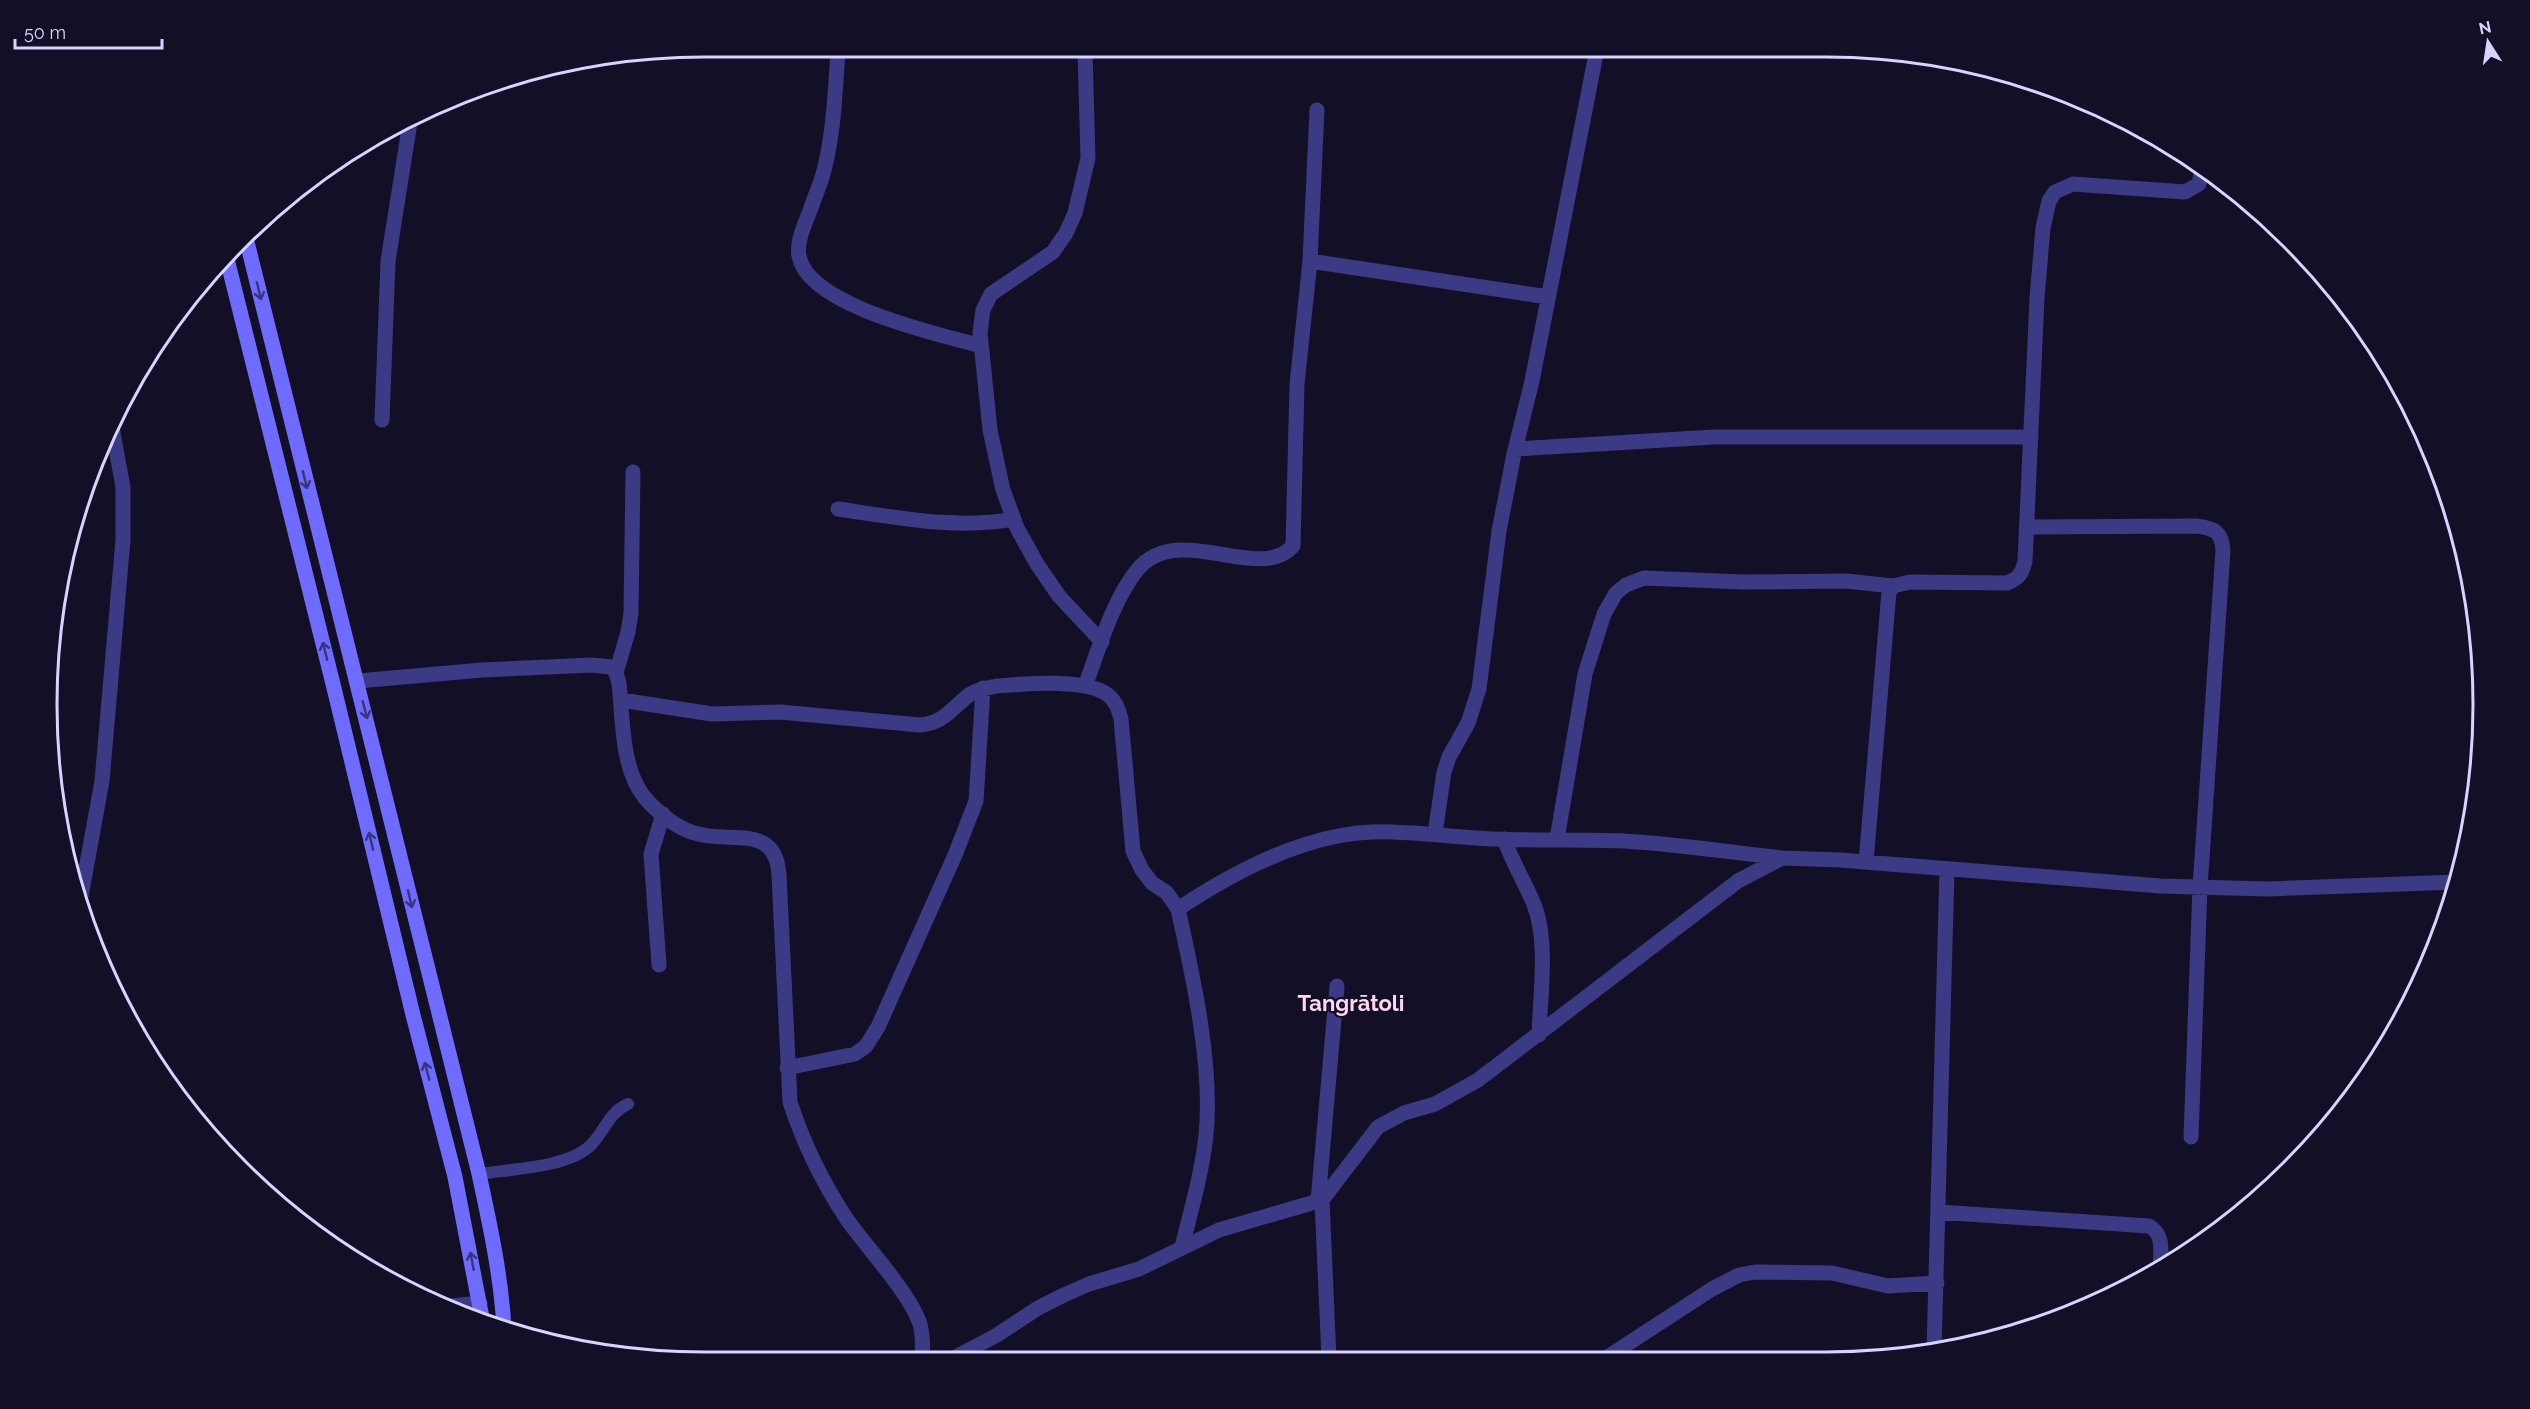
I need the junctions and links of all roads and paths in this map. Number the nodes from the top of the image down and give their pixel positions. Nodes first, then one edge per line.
1 (837, 57) edge
2 (1085, 57) edge
3 (1595, 57) edge
4 (1317, 110) dead end
5 (409, 129) edge
6 (2200, 177) edge
7 (248, 246) edge
8 (1310, 261) junction
9 (229, 266) edge
10 (1548, 297) junction
11 (981, 346) junction
12 (382, 420) dead end
13 (2031, 437) junction
14 (113, 442) edge
15 (1515, 449) junction
16 (633, 472) dead end
17 (838, 509) dead end
18 (1014, 519) junction
19 (2026, 527) junction
20 (1893, 586) junction
21 (1102, 642) junction
22 (616, 673) junction
23 (358, 681) junction
24 (1085, 686) junction
25 (983, 688) junction
26 (621, 700) junction
27 (663, 814) junction
28 (1435, 834) junction
29 (1504, 839) junction
30 (1557, 839) junction
31 (1782, 858) junction
32 (1866, 862) junction
33 (1947, 869) junction
34 (2448, 882) edge
35 (83, 886) edge
36 (2200, 887) junction
37 (1178, 909) junction
38 (659, 965) dead end
39 (1337, 986) dead end
40 (1539, 1035) junction
41 (787, 1068) junction
42 (628, 1104) dead end
43 (2190, 1137) dead end
44 (479, 1174) junction
45 (1320, 1200) junction
46 (1938, 1212) junction
47 (1182, 1247) junction
48 (2160, 1258) edge
49 (1937, 1283) junction
50 (481, 1311) edge
51 (504, 1320) edge
52 (1935, 1342) edge
53 (922, 1352) edge
54 (977, 1352) edge
55 (1329, 1352) edge
56 (1615, 1352) edge

1 - 11 street
2 - 11 street
3 - 10 street
4 - 8 street
5 - 12 street
6 - 13 street
7 -> 23 main road
8 - 10 street
8 - 21 street
50 -> 9 main road
10 - 15 street
11 - 18 street
13 - 15 street
13 - 19 street
14 - 35 street
15 - 28 street
16 - 22 street
17 - 18 street
18 - 21 street
19 - 20 street
19 - 36 street
20 - 30 street
20 - 32 street
21 - 24 street
22 - 23 street
22 - 26 street
23 -> 44 main road
24 - 25 street
24 - 37 street
25 - 26 street
25 - 41 street
26 - 27 street
27 - 38 street
27 - 41 street
28 - 29 street
28 - 37 street
29 - 30 street
29 - 40 street
30 - 31 street
31 - 32 street
31 - 40 street
32 - 33 street
33 - 36 street
33 - 46 street
34 - 36 street
36 - 43 street
37 - 47 street
39 - 45 street
40 - 45 street
41 - 53 street
42 - 44 lane
44 - 51 main road
45 - 47 street
45 - 55 street
46 - 48 street
46 - 49 street
47 - 54 street
49 - 52 street
49 - 56 street

